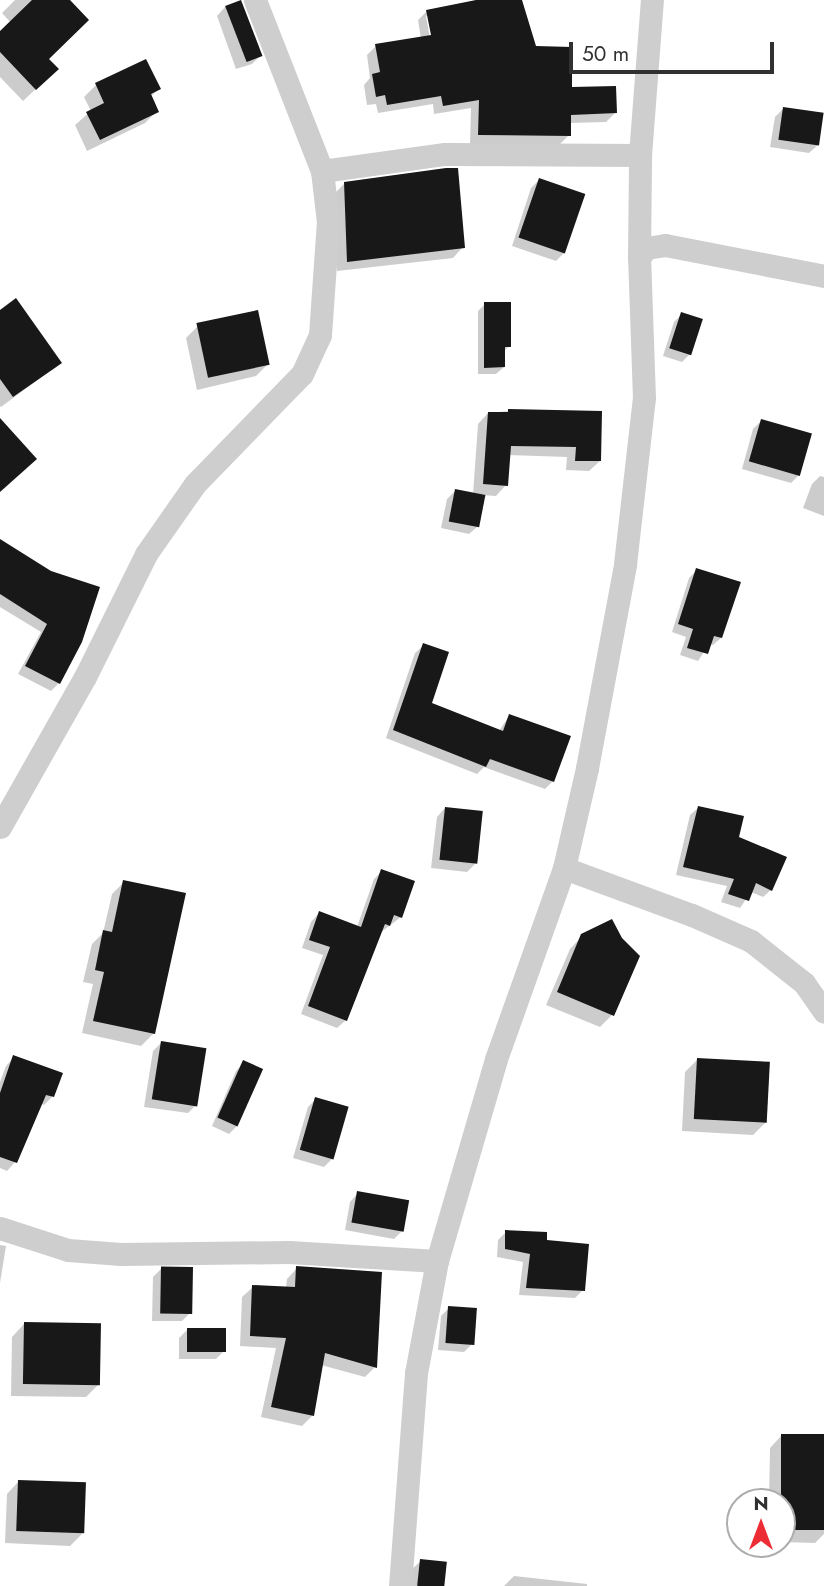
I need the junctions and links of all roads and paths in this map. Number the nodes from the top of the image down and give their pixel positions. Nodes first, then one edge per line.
1 (255, 0) edge
2 (652, 0) edge
3 (640, 155) junction
4 (322, 171) junction
5 (639, 258) junction
6 (824, 276) edge
7 (0, 827) edge
8 (564, 868) junction
9 (824, 1012) edge
10 (0, 1228) edge
11 (437, 1262) junction
12 (400, 1586) edge

1 - 4 street
2 - 3 street
3 - 4 street
3 - 5 street
4 - 7 street
5 - 6 street
5 - 8 street
8 - 9 street
8 - 11 street
10 - 11 street
11 - 12 street

